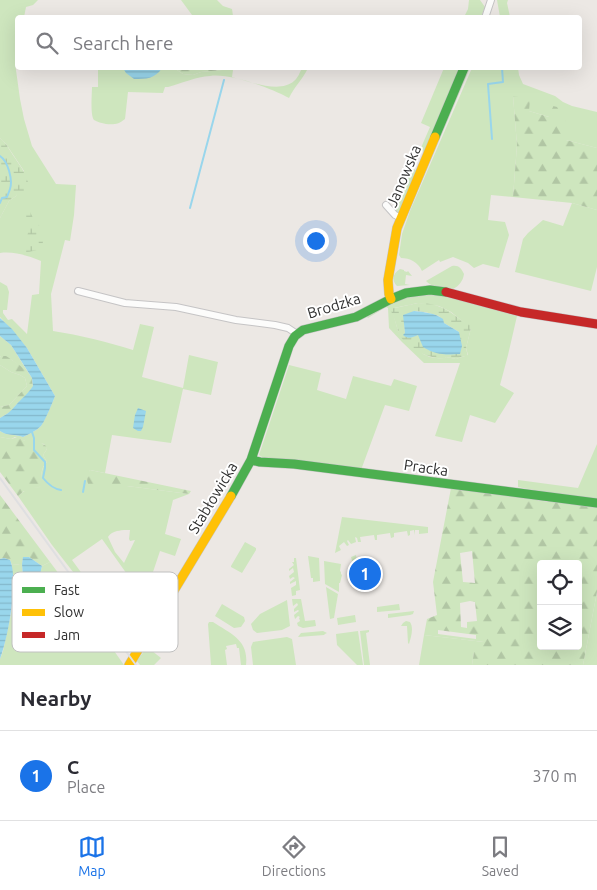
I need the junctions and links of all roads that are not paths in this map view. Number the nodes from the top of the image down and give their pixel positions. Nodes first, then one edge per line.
1 (491, 0) edge
2 (486, 15) edge
3 (463, 70) edge
4 (386, 205) dead end
5 (401, 218) junction
6 (78, 291) dead end
7 (391, 299) junction
8 (597, 324) edge
9 (297, 334) junction
10 (252, 460) junction
11 (597, 503) edge
12 (178, 584) edge
13 (137, 652) edge
14 (129, 665) edge

1 - 2 street
3 - 5 street, Janowska
4 - 5 street
5 - 7 street, Janowska
6 - 9 street, Brodzka
7 - 8 street, Brodzka
7 - 9 street, Brodzka
9 - 10 street, Stabłowicka
10 - 11 street, Pracka
10 - 12 street, Stabłowicka
13 - 14 street, Stabłowicka

